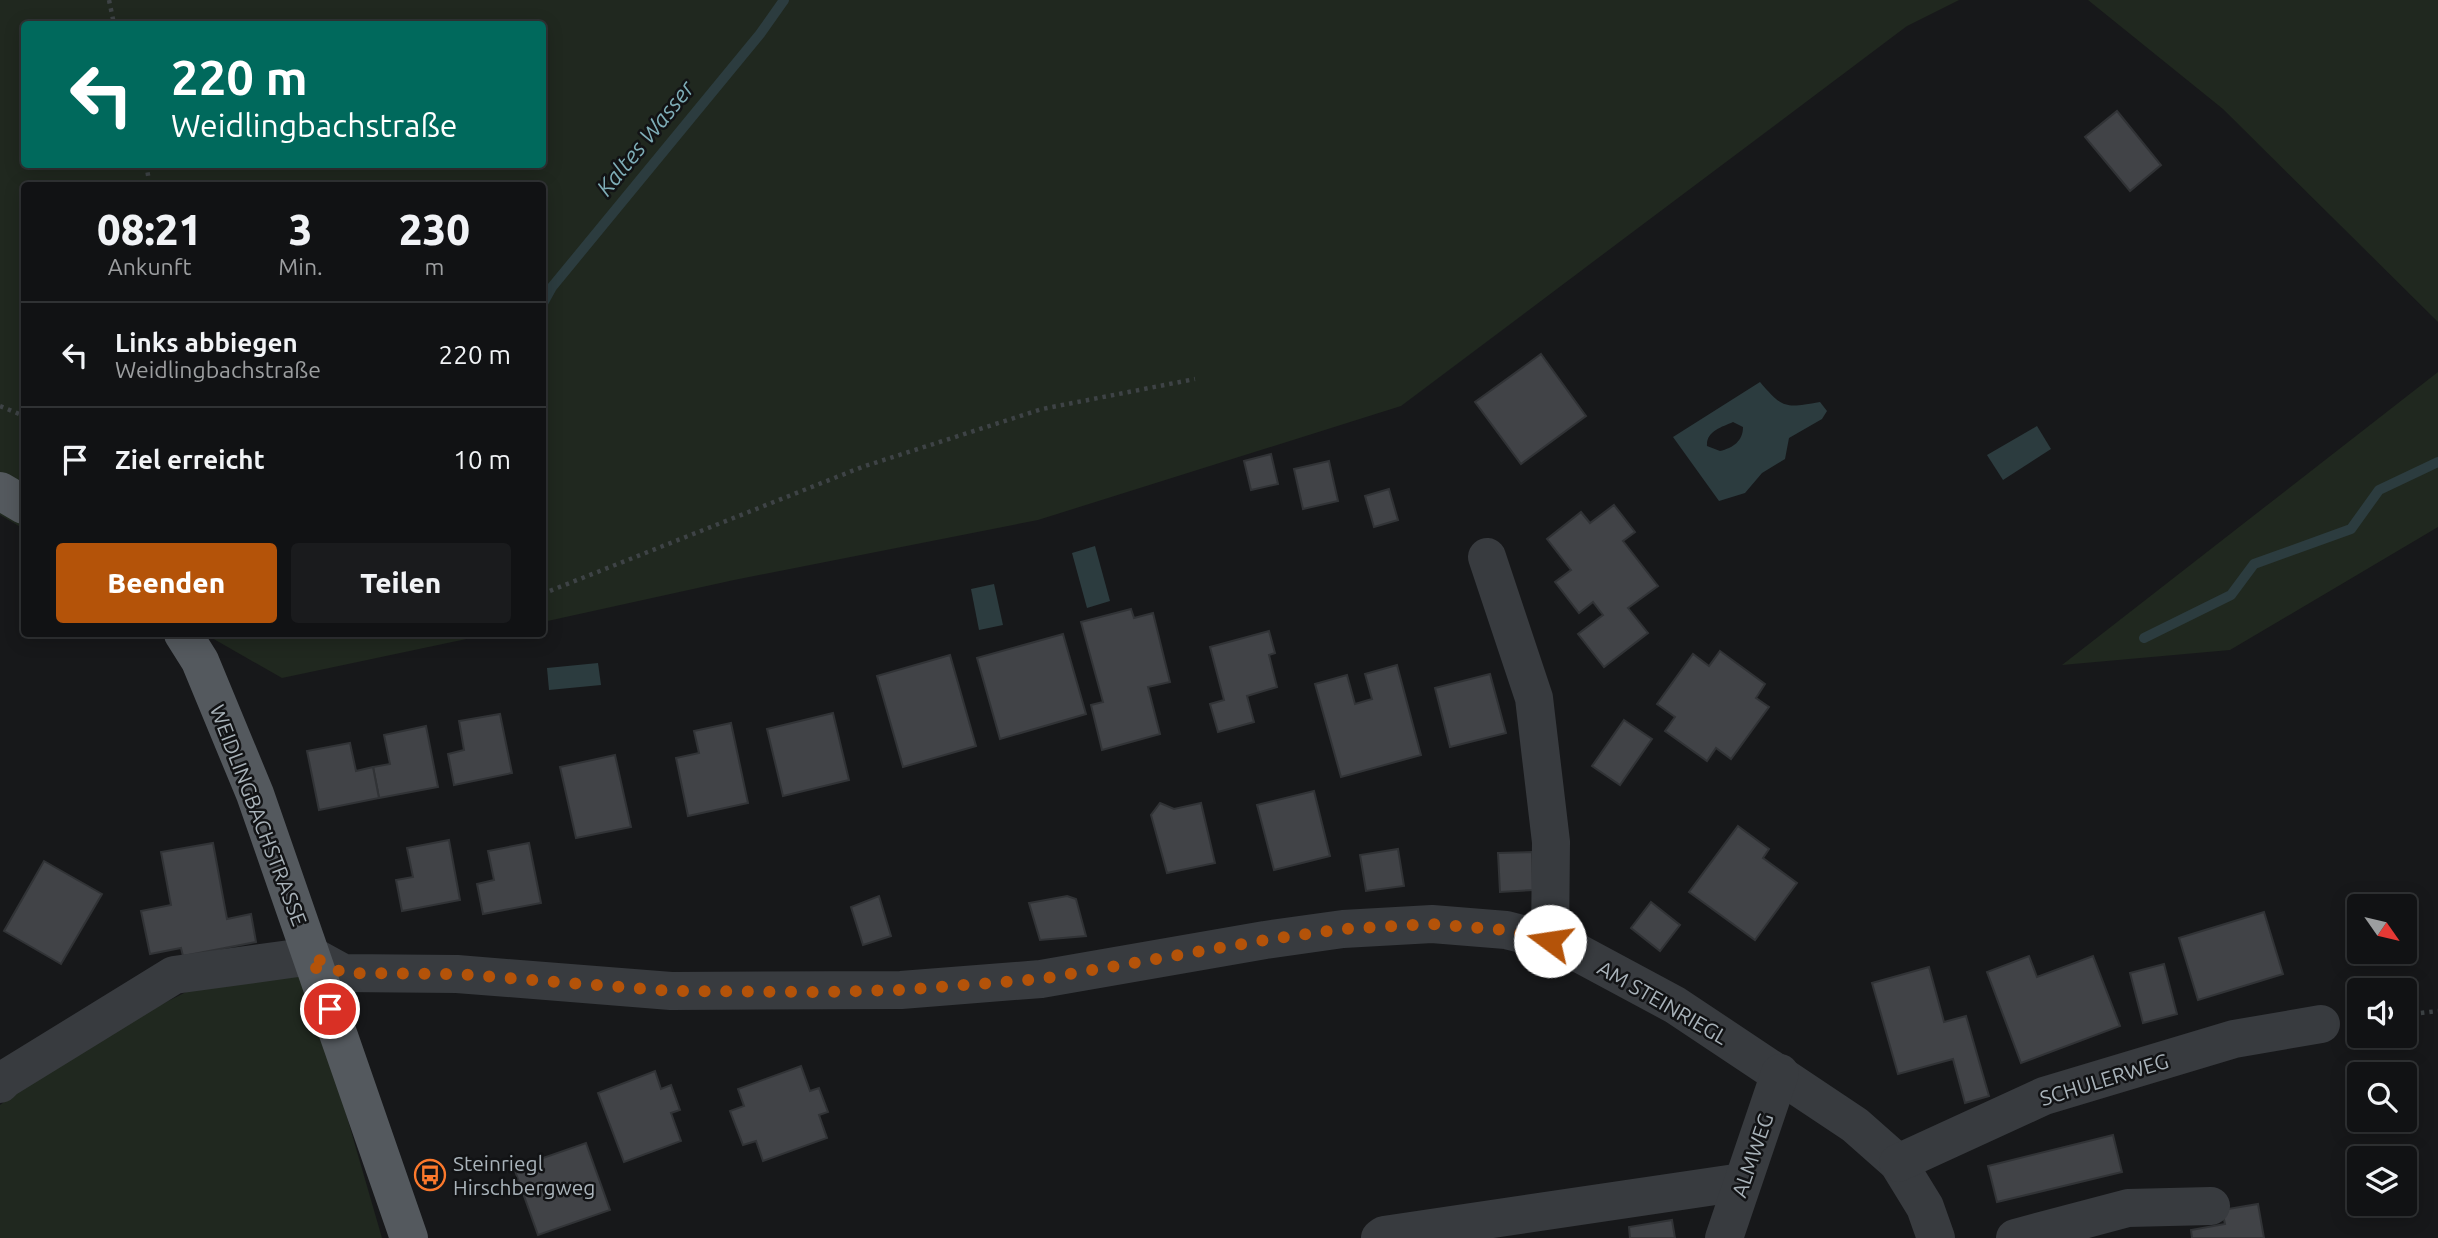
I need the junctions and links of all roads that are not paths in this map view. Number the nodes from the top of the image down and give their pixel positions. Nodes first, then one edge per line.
1 (0, 491) edge
2 (21, 503) edge
3 (1487, 557) dead end
4 (185, 637) edge
5 (1550, 941) junction
6 (312, 956) junction
7 (2321, 1024) dead end
8 (1780, 1073) junction
9 (0, 1084) edge
10 (1898, 1163) junction
11 (1742, 1182) junction
12 (2211, 1206) dead end
13 (409, 1238) edge
14 (1380, 1238) edge
15 (1724, 1238) edge
16 (1936, 1238) edge
17 (2015, 1238) edge

1 - 2 main road
3 - 5 street
4 - 6 main road, WEIDLINGBACHSTRASSE
5 - 6 street, AM STEINRIEGL
5 - 8 street, AM STEINRIEGL
6 - 9 street
6 - 13 main road, WEIDLINGBACHSTRASSE
7 - 10 street, SCHULERWEG
8 - 10 street, AM STEINRIEGL
8 - 11 street, ALMWEG
10 - 16 street, AM STEINRIEGL
11 - 14 street
11 - 15 street, ALMWEG
12 - 17 street

